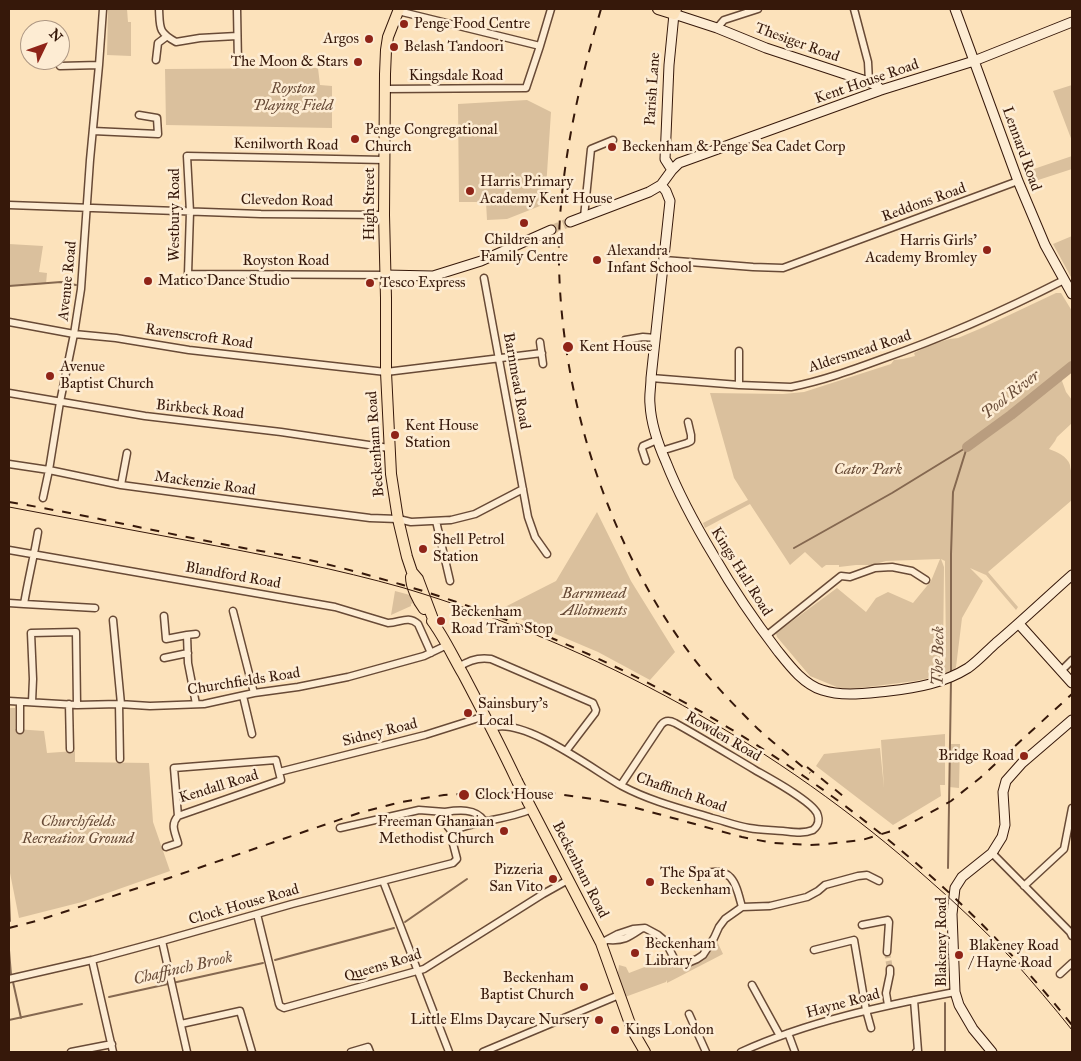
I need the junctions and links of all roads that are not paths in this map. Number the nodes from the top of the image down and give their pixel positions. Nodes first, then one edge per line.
1 (102, 9) edge
2 (159, 9) edge
3 (237, 9) edge
4 (551, 9) edge
5 (658, 9) edge
6 (758, 9) edge
7 (854, 9) edge
8 (955, 9) edge
9 (399, 10) edge
10 (675, 12) edge
11 (1072, 22) edge
12 (717, 28) junction
13 (237, 36) junction
14 (166, 37) junction
15 (540, 46) junction
16 (156, 60) dead end
17 (974, 61) junction
18 (238, 64) dead end
19 (100, 65) junction
20 (70, 66) edge
21 (869, 82) junction
22 (385, 89) junction
23 (881, 90) junction
24 (139, 115) dead end
25 (94, 131) junction
26 (614, 140) dead end
27 (187, 156) joint
28 (385, 160) junction
29 (672, 170) junction
30 (1018, 181) junction
31 (661, 185) junction
32 (9, 205) edge
33 (87, 208) junction
34 (190, 212) junction
35 (384, 214) junction
36 (584, 217) junction
37 (570, 222) tunnel mouth
38 (551, 230) tunnel mouth
39 (664, 260) junction
40 (188, 274) joint
41 (385, 275) junction
42 (484, 278) dead end
43 (1064, 280) junction
44 (1072, 294) edge
45 (9, 322) edge
46 (74, 334) junction
47 (656, 338) junction
48 (625, 340) dead end
49 (540, 342) dead end
50 (739, 351) dead end
51 (542, 353) junction
52 (499, 358) junction
53 (543, 364) dead end
54 (386, 372) junction
55 (651, 378) junction
56 (739, 385) junction
57 (9, 393) edge
58 (60, 402) junction
59 (688, 422) dead end
60 (657, 440) junction
61 (389, 448) junction
62 (661, 451) junction
63 (127, 453) dead end
64 (646, 461) dead end
65 (9, 464) edge
66 (49, 470) junction
67 (121, 485) junction
68 (523, 489) junction
69 (43, 498) dead end
70 (398, 519) junction
71 (436, 521) junction
72 (38, 532) dead end
73 (9, 550) edge
74 (35, 554) junction
75 (547, 554) dead end
76 (1072, 575) edge
77 (926, 580) dead end
78 (450, 581) dead end
79 (9, 603) edge
80 (24, 604) junction
81 (95, 608) dead end
82 (233, 611) dead end
83 (164, 616) dead end
84 (113, 620) dead end
85 (1019, 624) junction
86 (196, 634) dead end
87 (187, 635) junction
88 (766, 636) junction
89 (447, 645) junction
90 (188, 653) junction
91 (431, 654) junction
92 (164, 658) dead end
93 (1072, 660) edge
94 (459, 667) junction
95 (1061, 670) junction
96 (1072, 683) edge
97 (254, 693) junction
98 (243, 696) junction
99 (9, 701) edge
100 (20, 702) junction
101 (32, 702) junction
102 (69, 704) junction
103 (120, 704) junction
104 (196, 704) junction
105 (77, 705) junction
106 (486, 716) junction
107 (1072, 720) edge
108 (492, 728) junction
109 (20, 730) dead end
110 (252, 734) dead end
111 (70, 749) dead end
112 (566, 751) junction
113 (120, 759) dead end
114 (279, 772) junction
115 (621, 786) junction
116 (784, 787) joint
117 (527, 808) junction
118 (1072, 808) edge
119 (445, 812) junction
120 (178, 816) junction
121 (484, 821) junction
122 (340, 828) dead end
123 (452, 832) junction
124 (166, 847) dead end
125 (992, 853) junction
126 (704, 874) dead end
127 (568, 880) junction
128 (383, 881) junction
129 (871, 886) dead end
130 (1024, 886) junction
131 (742, 907) junction
132 (257, 914) junction
133 (862, 924) dead end
134 (1072, 936) edge
135 (162, 941) junction
136 (604, 942) junction
137 (814, 950) dead end
138 (887, 952) tunnel mouth
139 (92, 960) junction
140 (1072, 963) edge
141 (890, 968) tunnel mouth
142 (418, 971) junction
143 (1060, 974) dead end
144 (9, 979) edge
145 (752, 985) dead end
146 (955, 992) junction
147 (619, 995) junction
148 (914, 1000) junction
149 (888, 1005) junction
150 (866, 1010) junction
151 (689, 1014) dead end
152 (181, 1024) junction
153 (872, 1028) dead end
154 (788, 1033) junction
155 (780, 1036) junction
156 (112, 1044) junction
157 (369, 1050) edge
158 (751, 1050) edge
159 (71, 1052) edge
160 (113, 1052) edge
161 (187, 1052) edge
162 (252, 1052) edge
163 (351, 1052) edge
164 (450, 1052) edge
165 (483, 1052) edge
166 (645, 1052) edge
167 (706, 1052) edge
168 (741, 1052) edge
169 (794, 1052) edge
170 (916, 1052) edge
171 (992, 1052) edge

1 - 19 street, Avenue Road
2 - 14 street
3 - 13 street
4 - 15 street
5 - 10 main road
6 - 12 street
7 - 21 street
8 - 17 street, Lennard Road
9 - 15 street
9 - 22 main road, High Street
10 - 12 street, Thesiger Road
10 - 29 street, Parish Lane
11 - 17 street, Kent House Road
12 - 21 street, Thesiger Road
13 - 14 street
13 - 18 street
14 - 16 street
15 - 22 street, Kingsdale Road
17 - 23 street, Kent House Road
17 - 30 street, Lennard Road
19 - 20 street
19 - 25 street, Avenue Road
21 - 23 street, Thesiger Road
22 - 28 main road, High Street
23 - 29 street, Kent House Road
24 - 25 street
25 - 33 street, Avenue Road
26 - 36 street
27 - 28 street, Kenilworth Road
27 - 34 street, Westbury Road
28 - 35 main road, High Street
29 - 31 street
30 - 39 street, Reddons Road
30 - 43 street, Lennard Road
31 - 36 street
31 - 39 street, Kings Hall Road
32 - 33 street, Clevedon Road
33 - 34 street, Clevedon Road
33 - 46 street, Avenue Road
34 - 35 street, Clevedon Road
34 - 40 street, Westbury Road
35 - 41 main road, High Street
36 - 37 street
38 - 41 street
39 - 47 street, Kings Hall Road
40 - 41 street, Royston Road
41 - 54 main road, High Street
42 - 52 street, Barnmead Road
43 - 44 street, Lennard Road
43 - 56 street, Aldersmead Road
45 - 46 street, Ravenscroft Road
46 - 54 street, Ravenscroft Road
46 - 58 street, Avenue Road
47 - 48 street
47 - 55 street, Kings Hall Road
49 - 51 street
50 - 56 street
51 - 52 street, Ravenscroft Road
51 - 53 street
52 - 54 street, Ravenscroft Road
52 - 68 street, Barnmead Road
54 - 61 main road, Beckenham Road
55 - 56 street, Aldersmead Road
55 - 60 street, Kings Hall Road
57 - 58 street, Birkbeck Road
58 - 61 street, Birkbeck Road
58 - 66 street, Avenue Road
59 - 62 street
60 - 62 street, Kings Hall Road
60 - 64 street
61 - 70 main road, Beckenham Road
62 - 88 street, Kings Hall Road
63 - 67 street
65 - 66 street, Mackenzie Road
66 - 67 street, Mackenzie Road
66 - 69 street, Avenue Road
67 - 70 street, Mackenzie Road
68 - 71 street
68 - 75 street, Barnmead Road
70 - 71 street
70 - 89 main road, Beckenham Road
71 - 78 street
72 - 74 street
73 - 74 street, Blandford Road
74 - 80 street
74 - 91 street, Blandford Road
76 - 85 street, Kings Hall Road
77 - 88 street
79 - 80 street
80 - 81 street
82 - 97 street
83 - 87 street
84 - 103 street
85 - 88 street, Kings Hall Road
85 - 95 street
86 - 87 street
87 - 90 street
89 - 91 street, Churchfields Road
89 - 94 main road, Beckenham Road
90 - 92 street
90 - 104 street
91 - 97 street, Churchfields Road
93 - 95 street
94 - 106 main road, Beckenham Road
94 - 112 street
95 - 96 street
97 - 98 street, Churchfields Road
98 - 104 street, Churchfields Road
98 - 110 street
99 - 100 street, Churchfields Road
100 - 101 street, Churchfields Road
100 - 109 street
101 - 102 street, Churchfields Road
101 - 105 street
102 - 105 street, Churchfields Road
102 - 111 street
103 - 104 street, Churchfields Road
103 - 105 street, Churchfields Road
103 - 113 street
106 - 108 main road, Beckenham Road
106 - 114 street, Sidney Road
107 - 125 street, Blakeney Road
108 - 112 street, Chaffinch Road
108 - 117 main road, Beckenham Road, bridge
112 - 115 street, Chaffinch Road
114 - 120 street, Kendall Road
114 - 120 street, Kendall Road
115 - 116 street, Rowden Road
115 - 116 street, Chaffinch Road
117 - 121 street
117 - 127 main road, Beckenham Road
118 - 130 street
119 - 121 street
119 - 122 street
119 - 123 street, Clock House Road
120 - 124 street
121 - 123 street
123 - 128 street, Clock House Road
125 - 130 street
125 - 146 street, Blakeney Road
126 - 131 street
127 - 136 main road, Beckenham Road
127 - 142 street, Queens Road
128 - 132 street, Clock House Road
128 - 142 street
129 - 131 street
130 - 134 street
131 - 136 street
132 - 135 street, Clock House Road
132 - 142 street, Queens Road
133 - 138 street
135 - 139 street, Clock House Road
135 - 152 street
136 - 147 main road, Beckenham Road
137 - 150 street
139 - 144 street, Clock House Road
139 - 156 street
140 - 143 street
141 - 149 street
142 - 164 street
145 - 155 street
146 - 148 street, Hayne Road
146 - 171 street, Blakeney Road
147 - 165 street
147 - 166 main road, Beckenham Road
148 - 149 street, Hayne Road
148 - 170 street
149 - 150 street, Hayne Road
150 - 153 street
150 - 154 street, Hayne Road
151 - 167 street
152 - 161 street
152 - 162 street
154 - 155 street, Hayne Road
154 - 169 street
155 - 158 street, Hayne Road
156 - 159 street
156 - 160 street
157 - 163 street
158 - 168 street, Hayne Road

